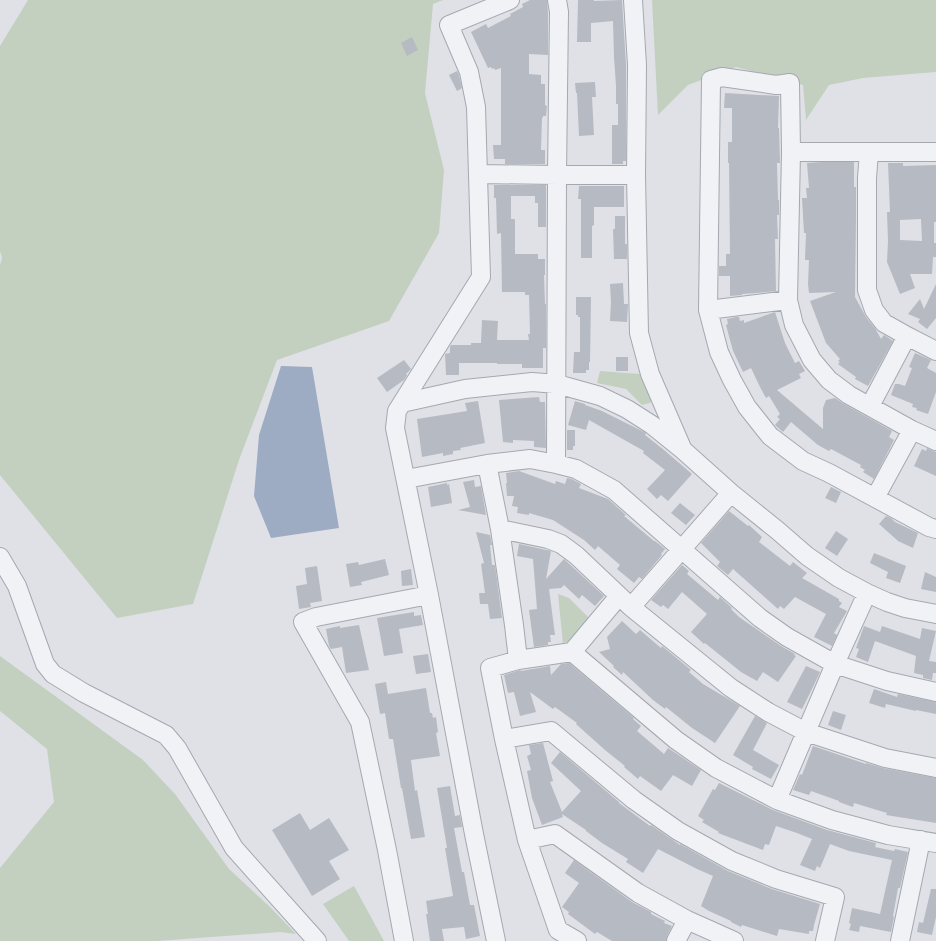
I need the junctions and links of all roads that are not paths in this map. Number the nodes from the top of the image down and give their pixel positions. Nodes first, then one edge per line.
1 (510, 0) edge
2 (557, 0) edge
3 (633, 0) edge
4 (791, 152) junction
5 (868, 152) junction
6 (936, 152) edge
7 (479, 174) junction
8 (557, 175) junction
9 (636, 175) junction
10 (788, 300) junction
11 (708, 310) junction
12 (907, 336) junction
13 (936, 351) edge
14 (557, 384) junction
15 (402, 403) junction
16 (870, 406) junction
17 (912, 430) junction
18 (936, 442) edge
19 (683, 450) junction
20 (487, 464) junction
21 (556, 464) junction
22 (406, 480) junction
23 (731, 493) junction
24 (875, 498) junction
25 (500, 529) junction
26 (936, 529) edge
27 (681, 549) junction
28 (0, 557) edge
29 (867, 593) junction
30 (429, 595) junction
31 (625, 601) junction
32 (936, 614) edge
33 (572, 652) junction
34 (518, 660) junction
35 (835, 664) junction
36 (936, 692) edge
37 (806, 732) junction
38 (504, 739) junction
39 (936, 768) edge
40 (777, 800) junction
41 (528, 840) junction
42 (929, 842) edge
43 (687, 920) junction
44 (317, 941) edge
45 (404, 941) edge
46 (496, 941) edge
47 (577, 941) edge
48 (676, 941) edge
49 (734, 941) edge
50 (825, 941) edge
51 (900, 941) edge

1 - 7 street
2 - 8 street
3 - 9 street
4 - 5 street
4 - 10 street
4 - 11 street
5 - 6 street
5 - 12 street
7 - 8 street
7 - 15 street
8 - 9 street
8 - 14 street
9 - 19 street
10 - 11 street
10 - 16 street
11 - 24 street
12 - 13 street
12 - 16 street
14 - 15 street
14 - 19 street
14 - 21 street
15 - 22 street
16 - 17 street
17 - 18 street
17 - 24 street
19 - 23 street
20 - 21 street
20 - 22 street
20 - 25 street
21 - 27 street
22 - 30 street
23 - 27 street
23 - 29 street
24 - 26 street
25 - 31 street
25 - 34 street
27 - 31 street
27 - 35 street
28 - 44 street
29 - 32 street
29 - 35 street
30 - 45 street
30 - 46 street
31 - 33 street
31 - 37 street
33 - 34 street
33 - 40 street
34 - 38 street
35 - 36 street
35 - 37 street
37 - 39 street
37 - 40 street
38 - 41 street
38 - 50 street
40 - 42 street
41 - 43 street
41 - 47 street
42 - 51 street
43 - 48 street
43 - 49 street

